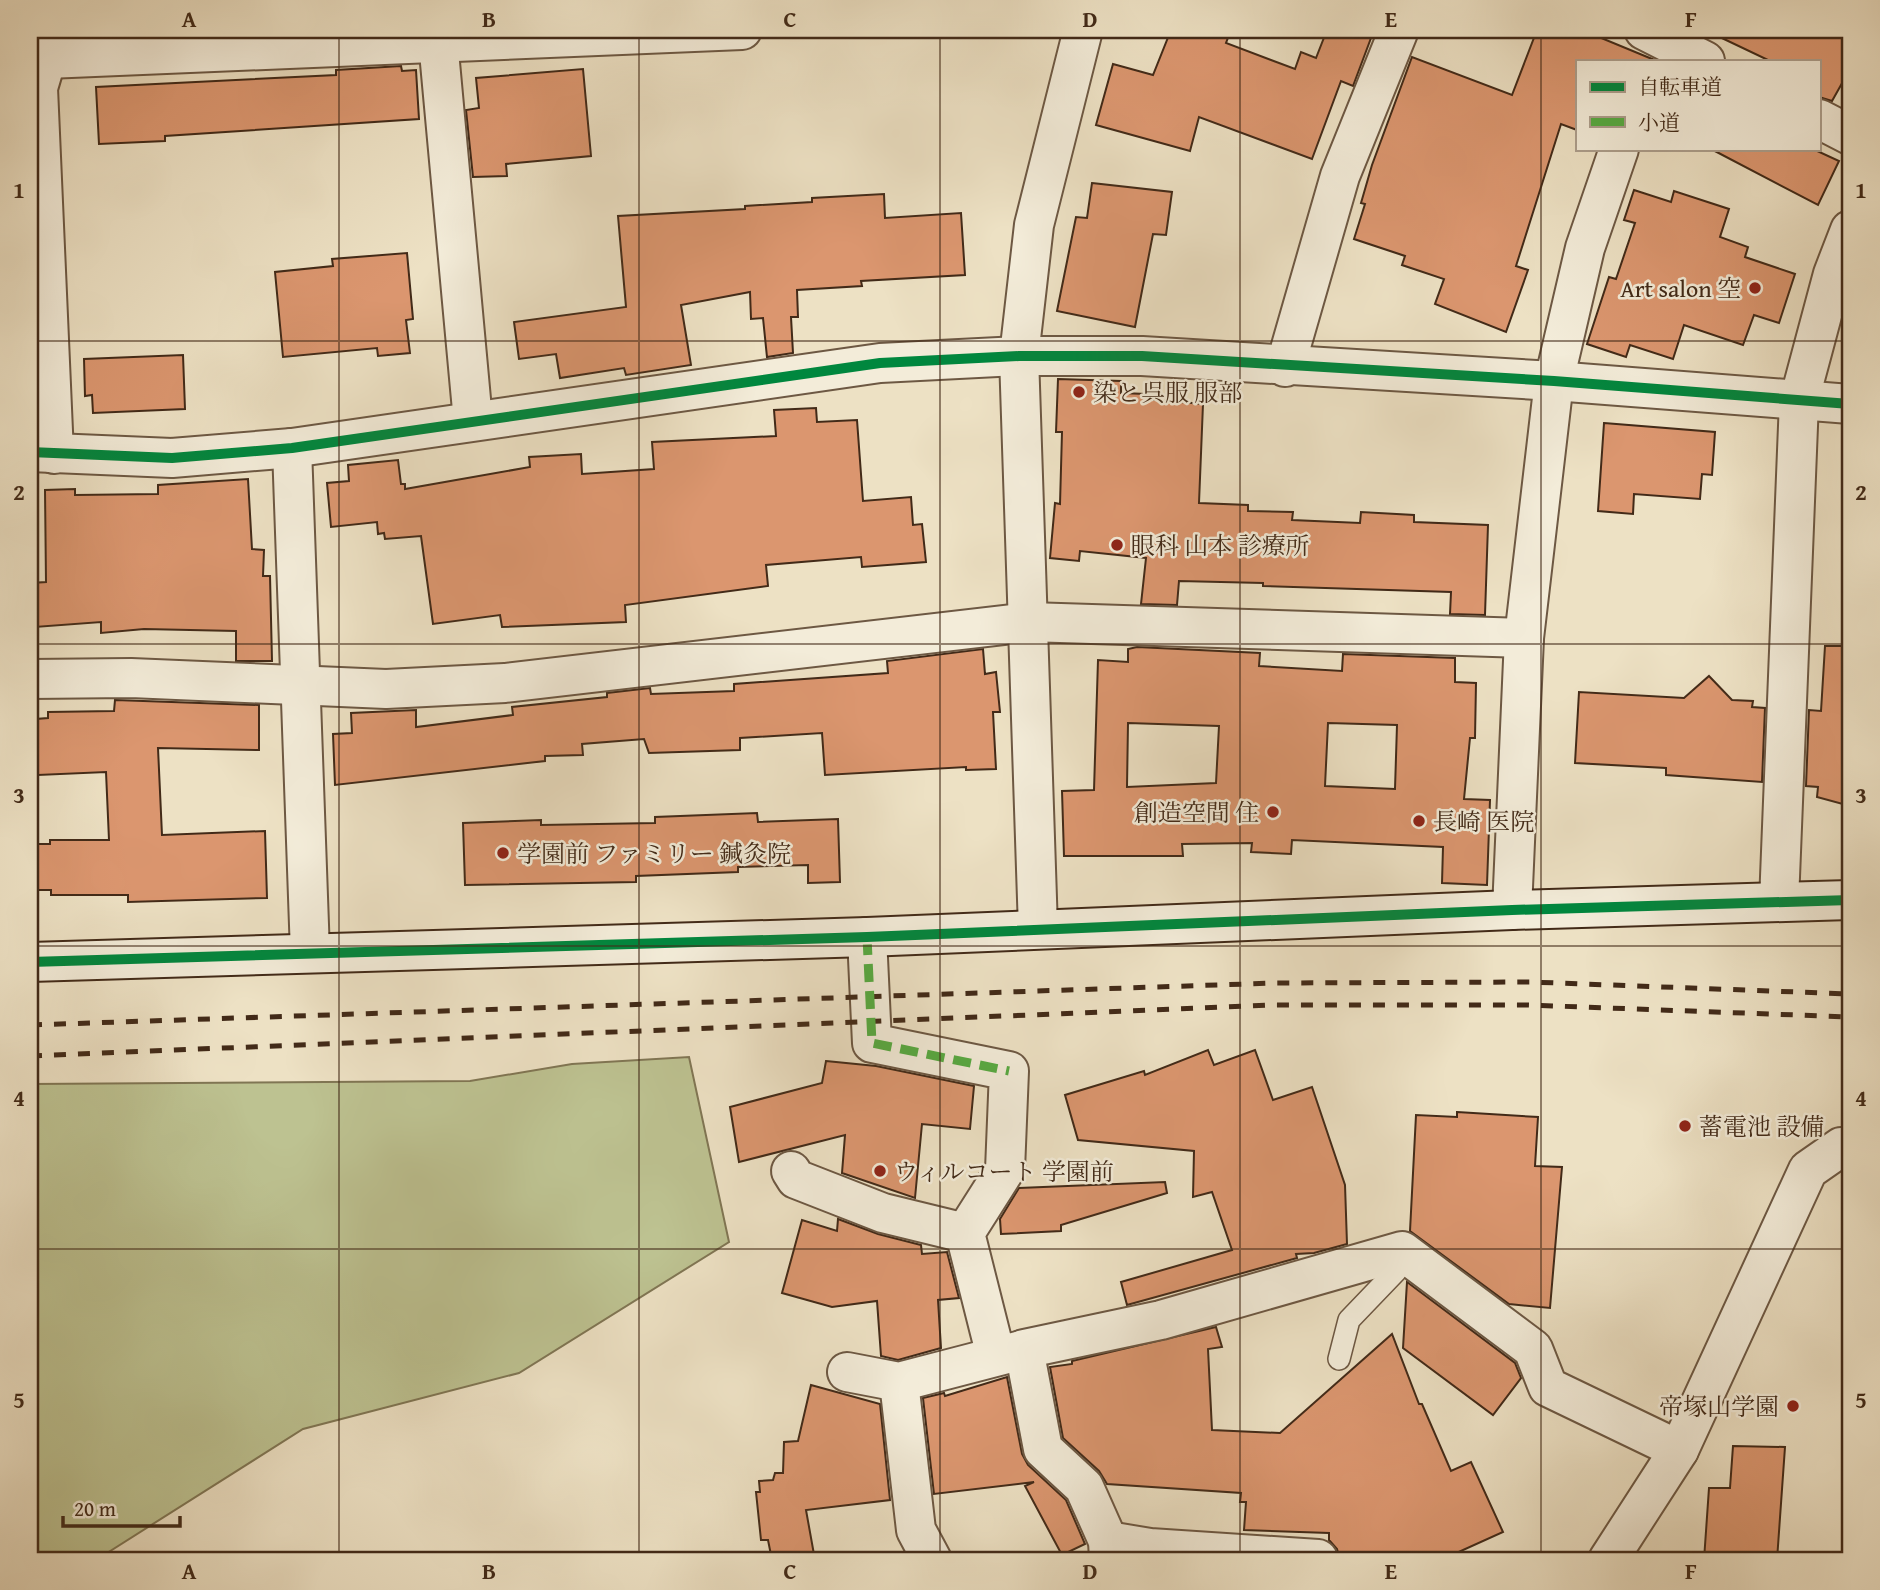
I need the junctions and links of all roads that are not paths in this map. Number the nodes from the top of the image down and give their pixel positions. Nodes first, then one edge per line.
1 (742, 30) edge
2 (1083, 30) edge
3 (1399, 30) edge
4 (437, 37) edge
5 (1656, 40) edge
6 (51, 44) edge
7 (1703, 60) edge
8 (1820, 120) edge
9 (1850, 135) edge
10 (1619, 150) edge
11 (1850, 230) edge
12 (1020, 356) junction
13 (1285, 367) junction
14 (1554, 381) junction
15 (1798, 401) junction
16 (1850, 404) edge
17 (473, 421) junction
18 (292, 448) junction
19 (42, 453) edge
20 (1029, 622) junction
21 (1524, 638) junction
22 (30, 680) edge
23 (299, 685) junction
24 (1850, 900) edge
25 (1779, 902) junction
26 (1511, 910) junction
27 (1038, 929) junction
28 (867, 937) junction
29 (310, 953) junction
30 (30, 961) edge
31 (1850, 1147) edge
32 (791, 1171) dead end
33 (883, 1213) junction
34 (832, 1222) dead end
35 (965, 1233) junction
36 (1402, 1251) junction
37 (1010, 1353) junction
38 (1339, 1359) dead end
39 (847, 1372) dead end
40 (899, 1382) junction
41 (1679, 1450) junction
42 (1108, 1551) edge
43 (1318, 1559) edge
44 (932, 1560) edge
45 (1608, 1560) edge

1 - 4 street
2 - 12 street
3 - 13 street
4 - 6 street
4 - 17 street
5 - 7 street
6 - 19 street
8 - 9 street
10 - 14 street
11 - 15 street
12 - 13 street
12 - 17 street
12 - 20 street
13 - 14 street
14 - 15 street
14 - 21 street
15 - 16 street
15 - 25 street
17 - 18 street
18 - 19 street
18 - 23 street
20 - 21 street
20 - 23 street
20 - 27 street
21 - 26 street
22 - 23 street
23 - 29 street
24 - 25 street
25 - 26 street
26 - 27 street
27 - 28 street
28 - 29 street
28 - 35 street
29 - 30 street
31 - 41 street
32 - 33 street
33 - 34 street
33 - 35 street
35 - 37 street
36 - 37 street
36 - 38 lane
36 - 41 street
37 - 40 street
37 - 42 street
39 - 40 street
40 - 44 street
41 - 45 street
42 - 43 street

